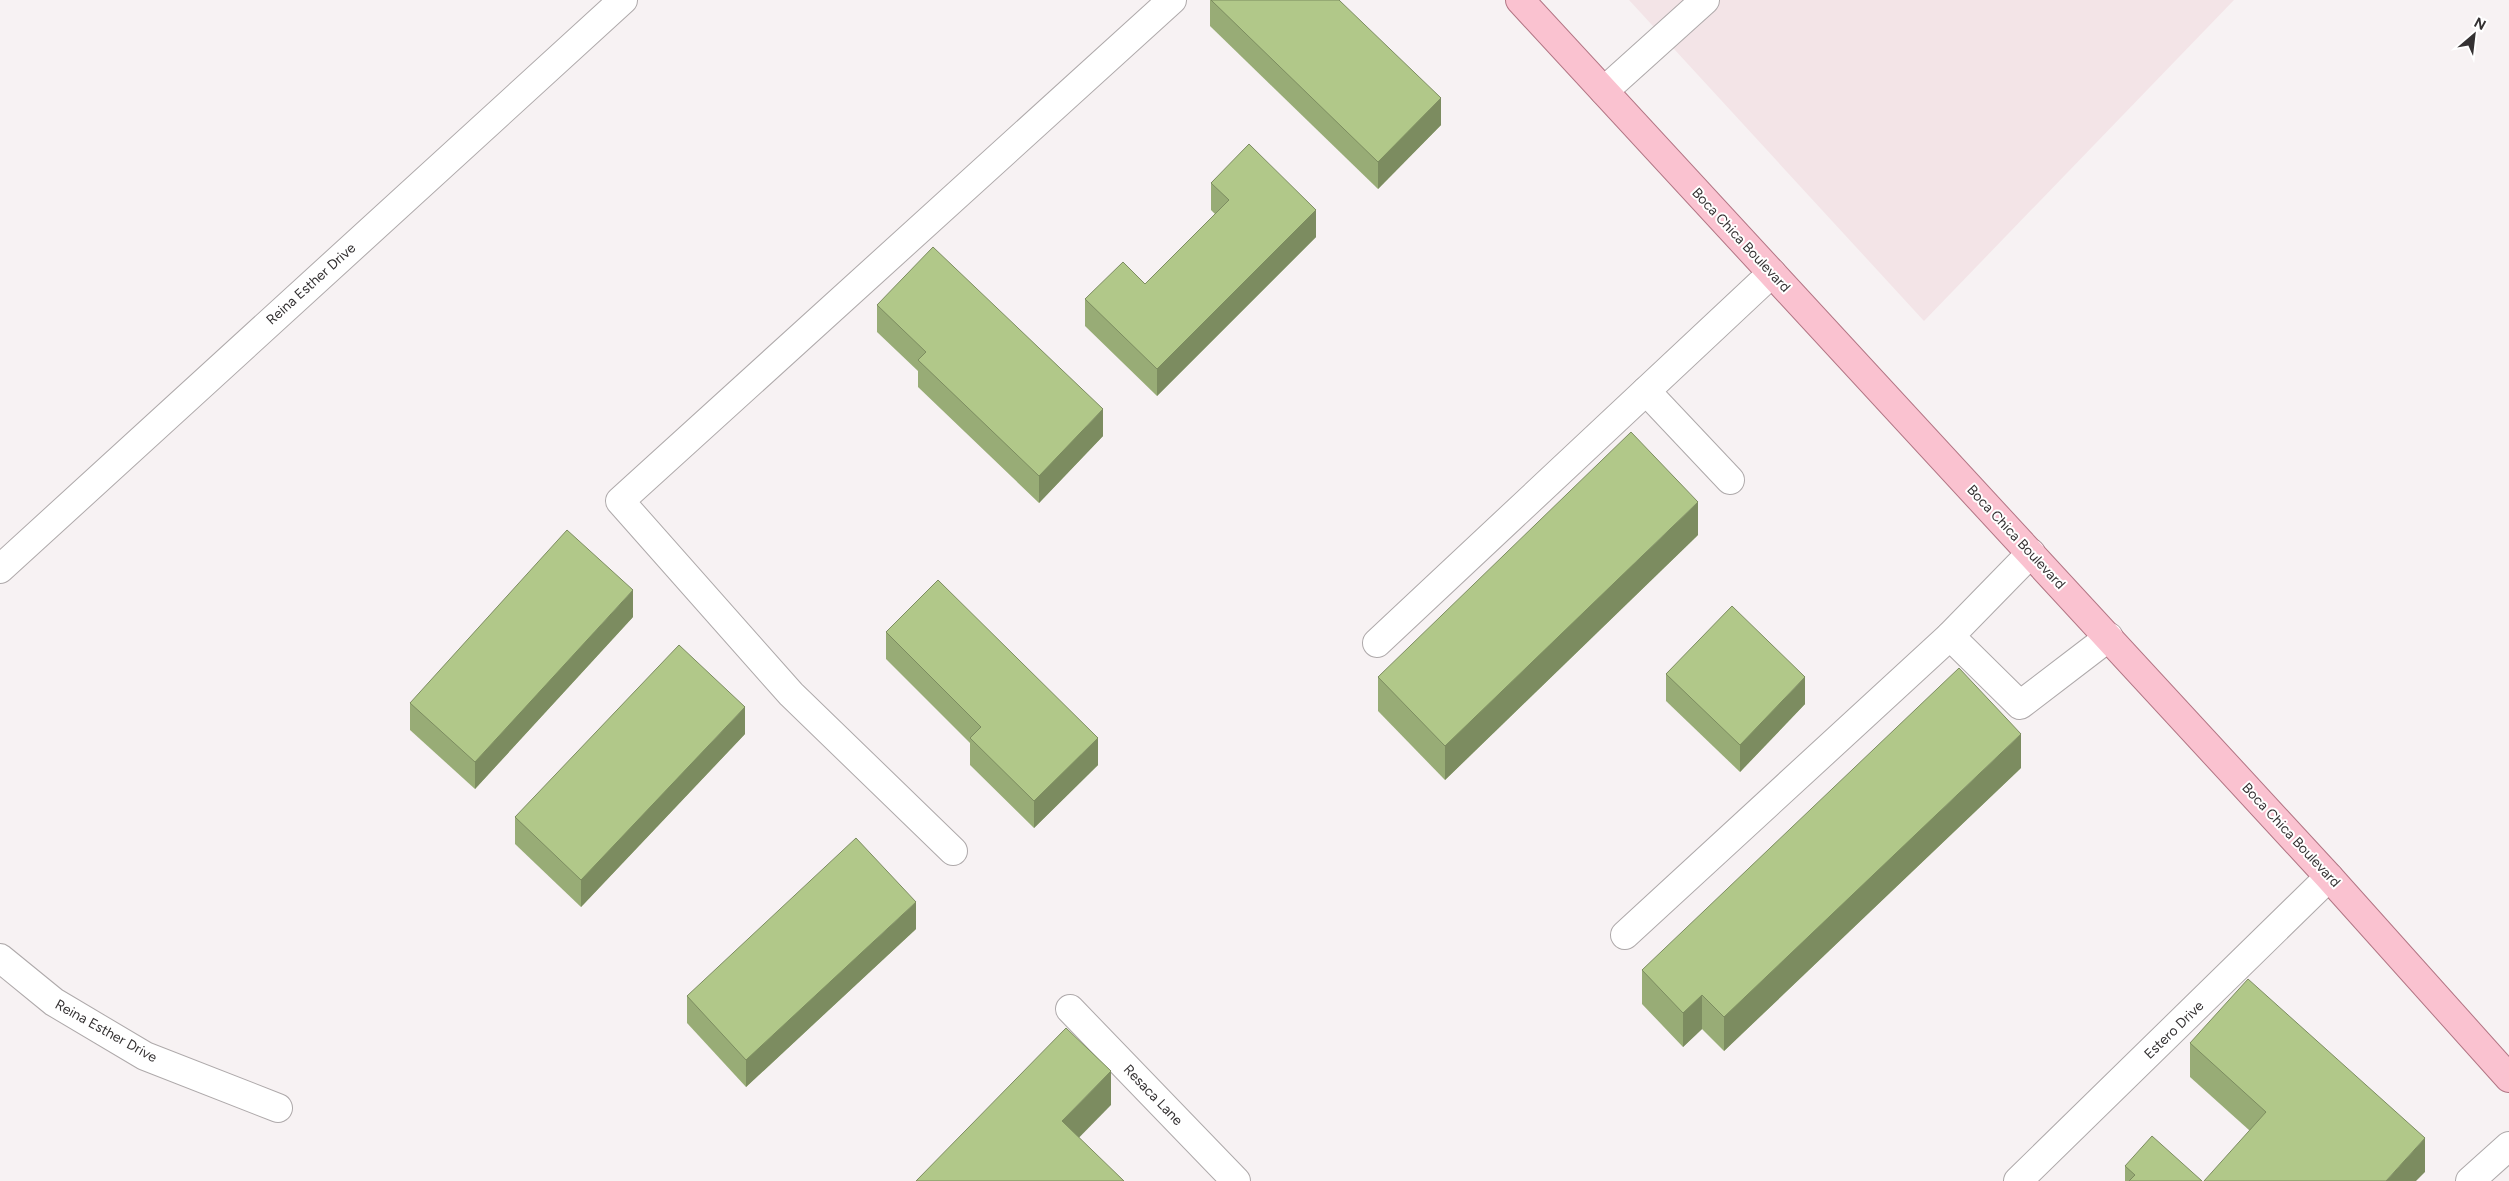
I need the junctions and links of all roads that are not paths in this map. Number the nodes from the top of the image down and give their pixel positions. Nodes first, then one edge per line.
1 (623, 0) edge
2 (1172, 0) edge
3 (1520, 0) edge
4 (1705, 0) edge
5 (1604, 91) junction
6 (1772, 274) junction
7 (1646, 391) junction
8 (1730, 480) dead end
9 (2031, 553) junction
10 (0, 569) edge
11 (1950, 636) junction
12 (2109, 638) junction
13 (1377, 643) dead end
14 (953, 851) dead end
15 (2329, 877) junction
16 (1625, 935) dead end
17 (0, 958) edge
18 (1070, 1009) dead end
19 (2509, 1078) edge
20 (278, 1108) dead end
21 (2509, 1146) edge
22 (1236, 1181) edge
23 (2018, 1181) edge
24 (2470, 1181) edge

1 - 10 street, Reina Esther Drive
2 - 14 street
3 - 5 main road, Boca Chica Boulevard
4 - 5 street
5 - 6 main road, Boca Chica Boulevard
6 - 7 street
6 - 9 main road, Boca Chica Boulevard
7 - 8 street
7 - 13 street
9 - 11 street
9 - 12 main road, Boca Chica Boulevard
11 - 12 street
11 - 16 street
12 - 15 main road, Boca Chica Boulevard
15 - 19 main road, Boca Chica Boulevard
15 - 23 street, Estero Drive
17 - 20 street, Reina Esther Drive
18 - 22 street, Resaca Lane
21 - 24 street

